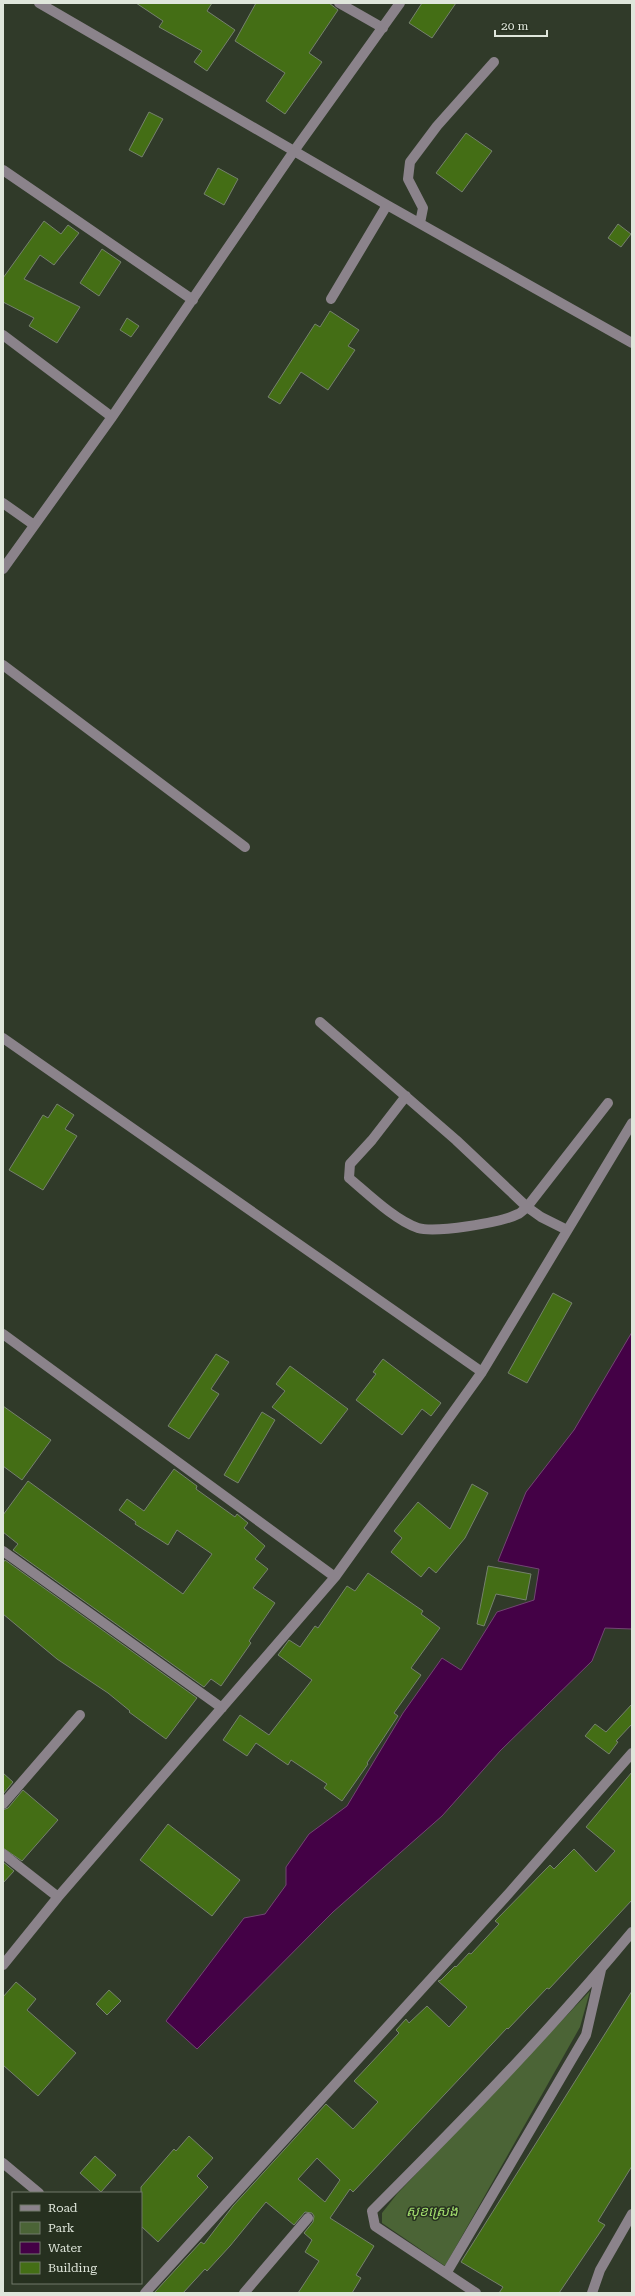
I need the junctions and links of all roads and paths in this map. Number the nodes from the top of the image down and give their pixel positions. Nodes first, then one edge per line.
1 (39, 3) edge
2 (339, 3) edge
3 (400, 3) edge
4 (383, 28) junction
5 (494, 62) dead end
6 (294, 151) junction
7 (3, 170) edge
8 (388, 205) junction
9 (420, 223) junction
10 (331, 299) dead end
11 (193, 300) junction
12 (3, 335) edge
13 (632, 343) edge
14 (112, 417) junction
15 (3, 503) edge
16 (34, 525) junction
17 (3, 569) edge
18 (3, 665) edge
19 (245, 847) dead end
20 (320, 1022) dead end
21 (3, 1038) edge
22 (406, 1096) junction
23 (608, 1103) dead end
24 (632, 1123) edge
25 (527, 1207) junction
26 (567, 1230) junction
27 (3, 1334) edge
28 (482, 1372) junction
29 (3, 1551) edge
30 (335, 1577) junction
31 (222, 1708) junction
32 (80, 1715) dead end
33 (632, 1753) edge
34 (3, 1804) edge
35 (3, 1854) edge
36 (58, 1897) junction
37 (632, 1932) edge
38 (3, 1965) edge
39 (602, 1968) junction
40 (3, 2163) edge
41 (38, 2192) edge
42 (632, 2214) edge
43 (308, 2218) dead end
44 (447, 2272) junction
45 (145, 2293) edge
46 (244, 2293) edge
47 (476, 2293) edge
48 (592, 2293) edge

1 - 6 street
2 - 4 street
3 - 4 street
4 - 6 street
5 - 9 street
6 - 8 street
6 - 11 street
7 - 11 street
8 - 9 street
8 - 10 street
9 - 13 street
11 - 14 street
12 - 14 street
14 - 16 street
15 - 16 street
16 - 17 street
18 - 19 street
20 - 22 street
21 - 28 street
22 - 25 street
22 - 25 street
23 - 25 street
24 - 26 street
25 - 26 street
26 - 28 street
27 - 30 street
28 - 30 street
29 - 31 street
30 - 31 street
31 - 36 street
32 - 34 street
33 - 45 street
35 - 36 street
36 - 38 street
37 - 39 street
39 - 44 street
39 - 44 street
40 - 41 street
42 - 48 street
43 - 46 street
44 - 47 street

